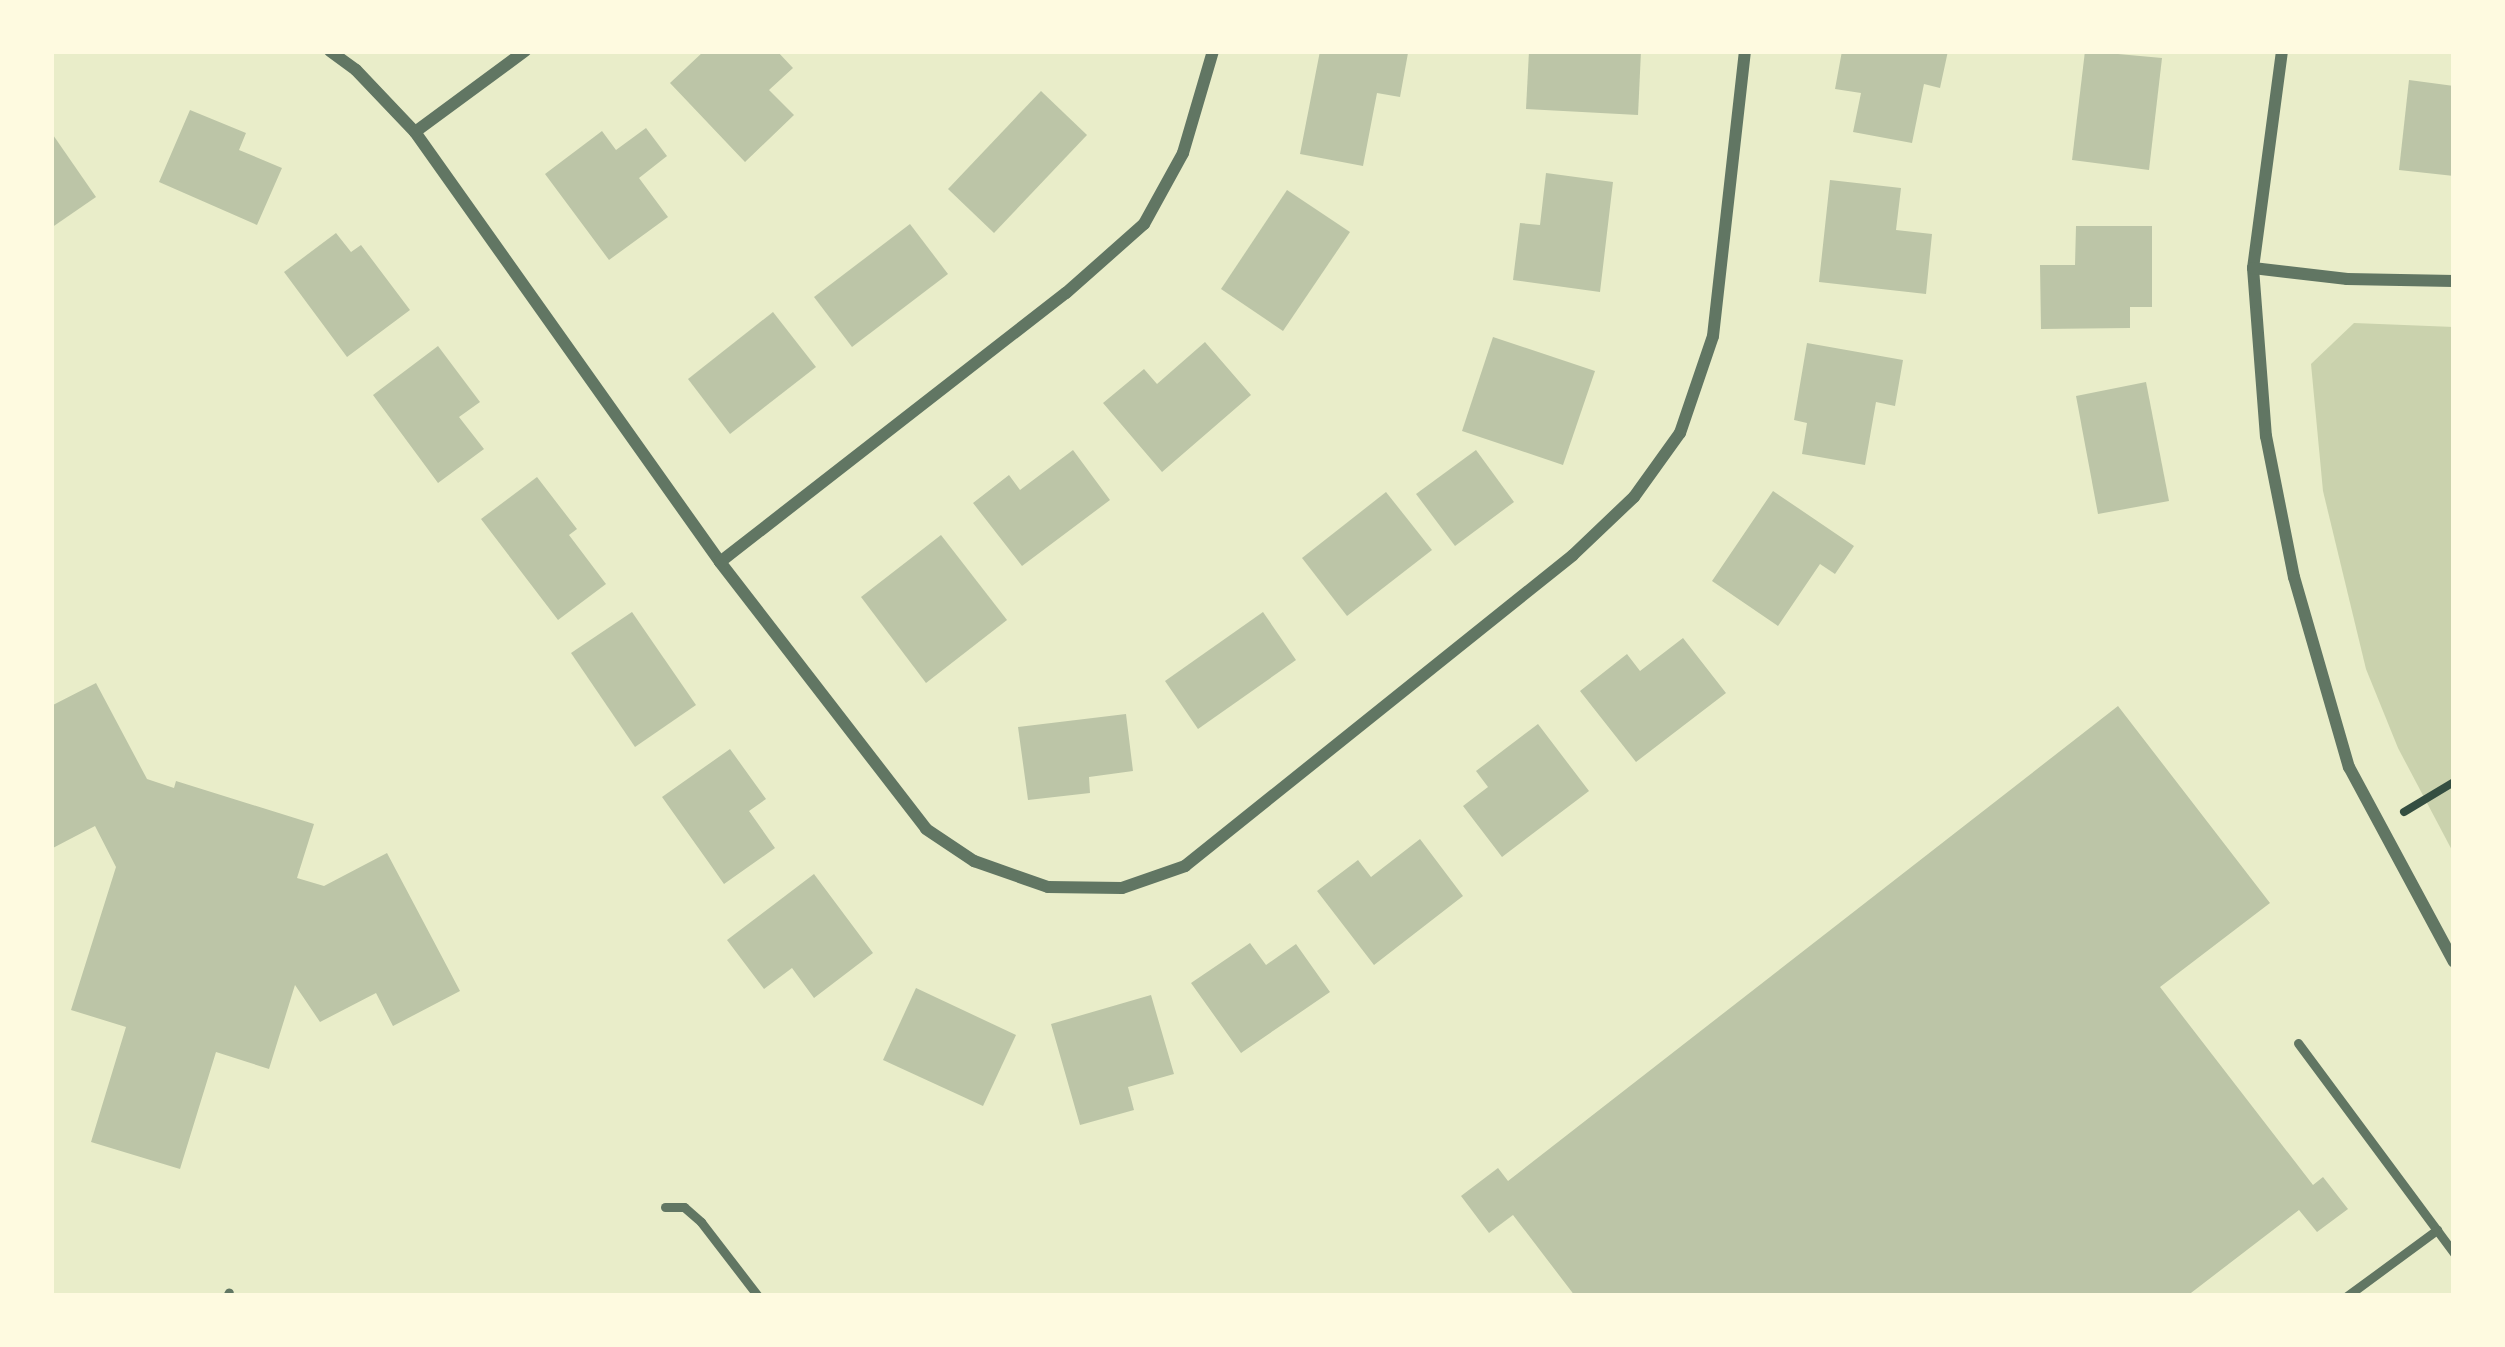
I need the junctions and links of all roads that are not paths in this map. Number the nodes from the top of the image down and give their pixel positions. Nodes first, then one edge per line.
1 (330, 51) edge
2 (525, 51) edge
3 (1214, 51) edge
4 (1745, 51) edge
5 (2282, 51) edge
6 (415, 131) junction
7 (2253, 268) junction
8 (2454, 281) edge
9 (721, 562) junction
10 (2454, 962) edge
11 (2297, 1043) dead end
12 (665, 1207) dead end
13 (2437, 1230) junction
14 (2454, 1253) edge
15 (758, 1296) edge
16 (2348, 1296) edge

1 - 6 street
2 - 6 street
3 - 9 street
4 - 9 street
5 - 7 street
6 - 9 street
7 - 8 street
7 - 10 street
11 - 13 lane
12 - 15 lane
13 - 14 lane
13 - 16 lane

